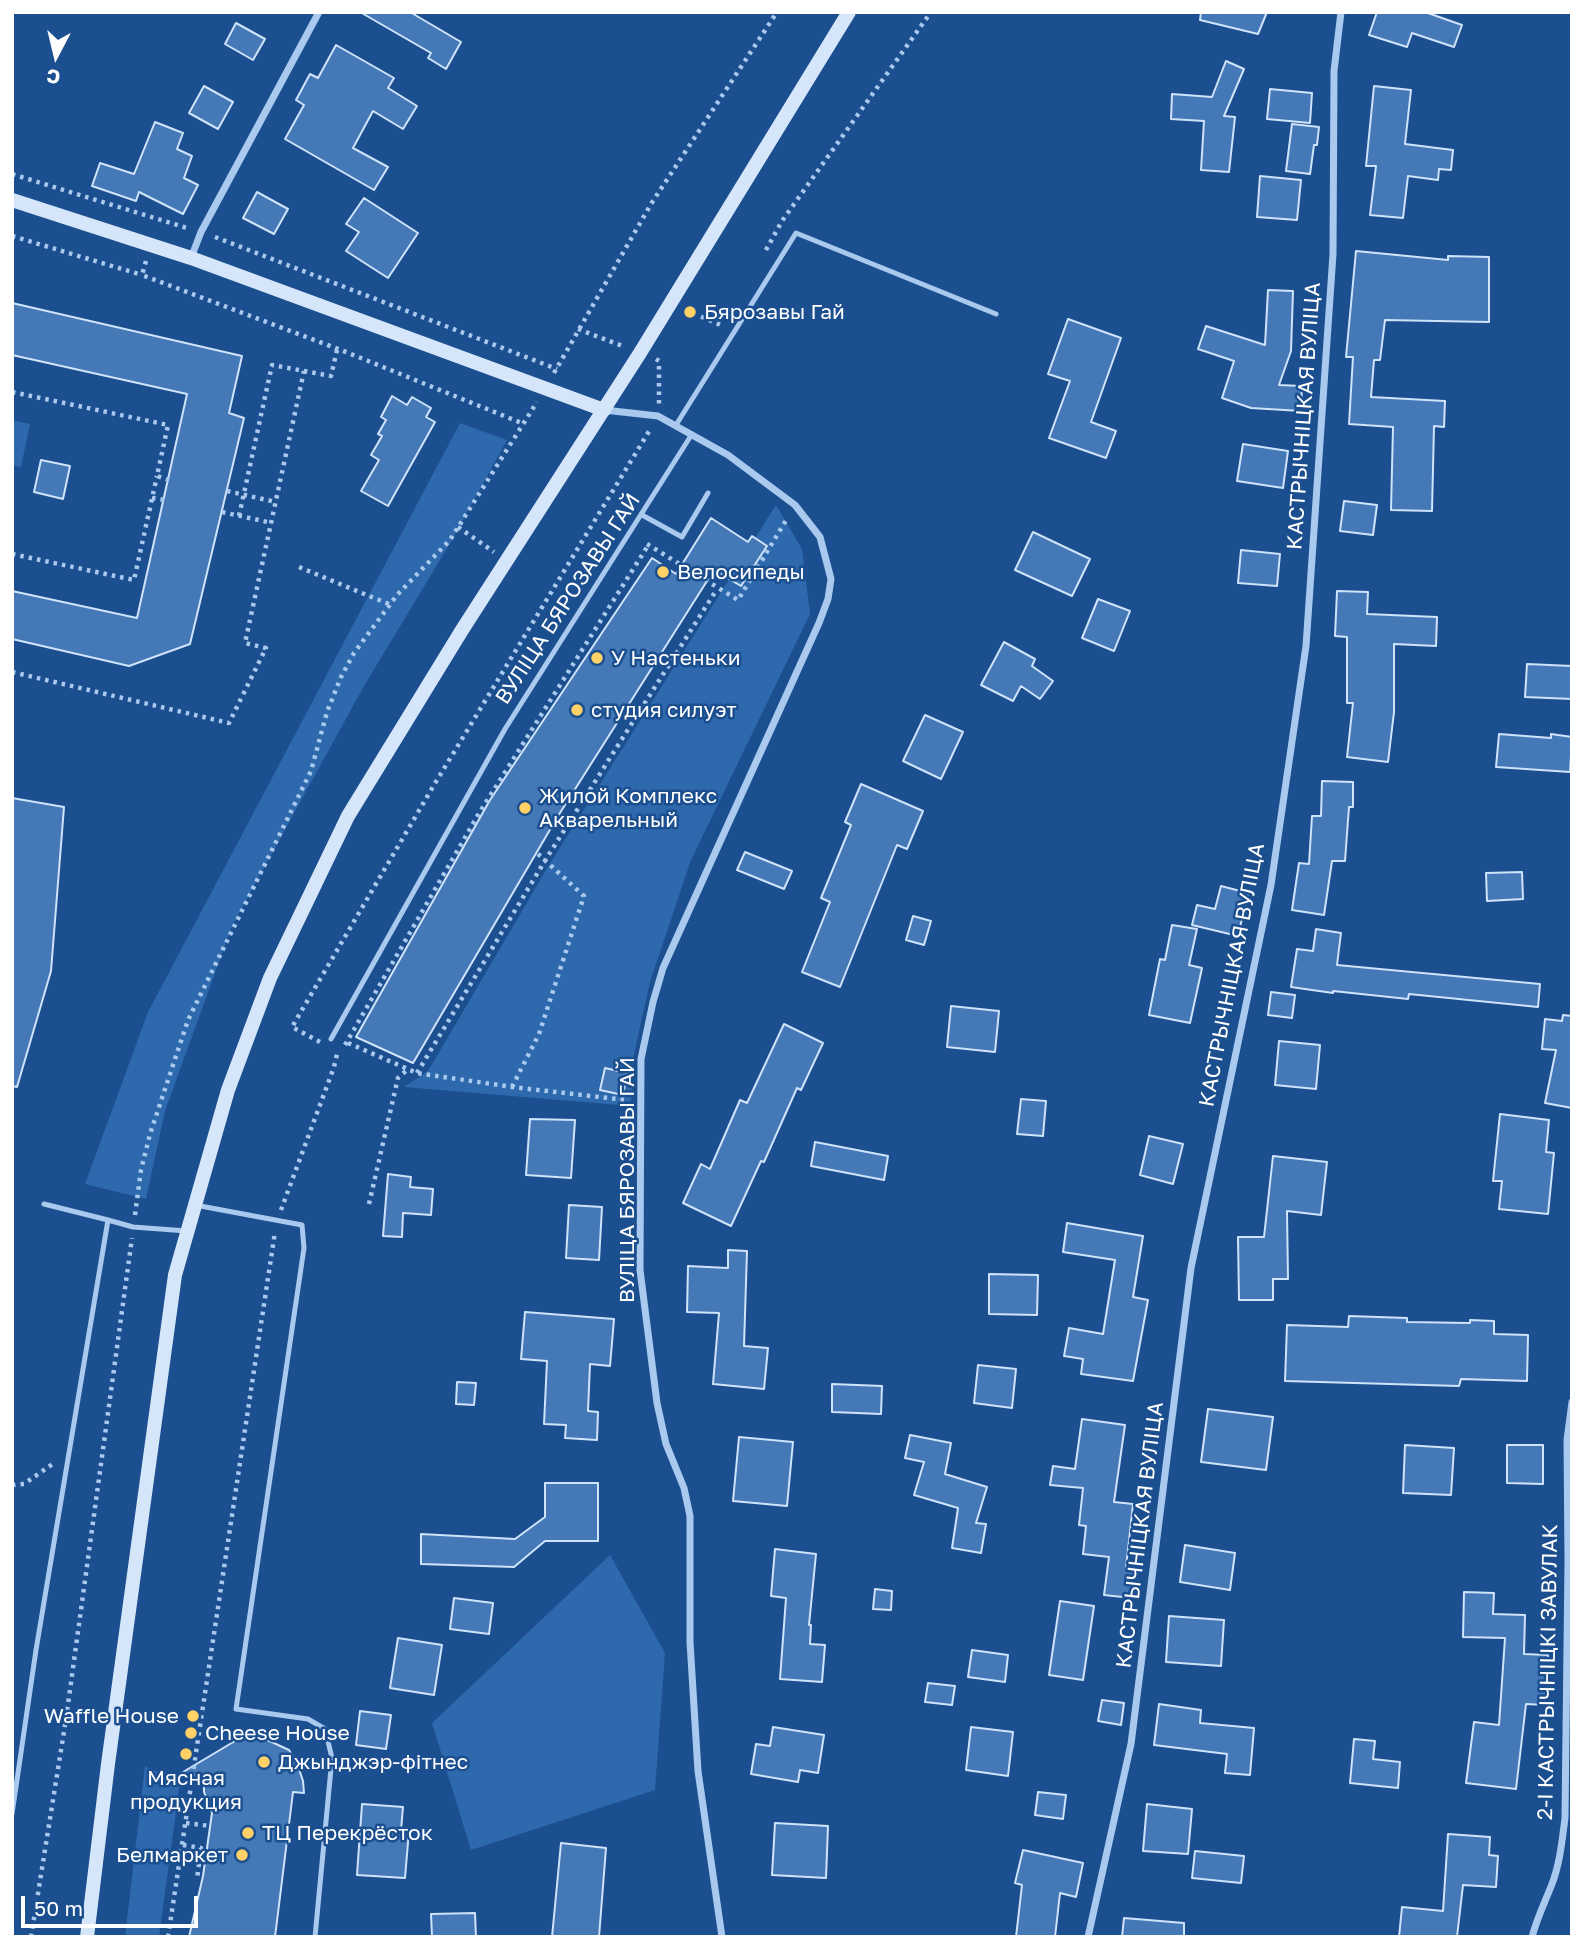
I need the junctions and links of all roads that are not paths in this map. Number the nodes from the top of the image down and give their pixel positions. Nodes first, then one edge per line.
1 (319, 12) edge
2 (849, 12) edge
3 (1341, 12) edge
4 (12, 200) edge
5 (191, 258) junction
6 (996, 314) dead end
7 (604, 410) junction
8 (676, 425) junction
9 (692, 435) junction
10 (708, 493) dead end
11 (642, 515) junction
12 (331, 1039) dead end
13 (44, 1203) dead end
14 (195, 1205) junction
15 (108, 1220) junction
16 (187, 1230) junction
17 (1572, 1402) edge
18 (12, 1814) edge
19 (87, 1937) edge
20 (315, 1937) edge
21 (722, 1937) edge
22 (1088, 1937) edge
23 (1532, 1937) edge

1 - 5 street
2 - 7 main road
3 - 22 street, КАСТРЫЧНІЦКАЯ ВУЛІЦА
4 - 5 main road
5 - 7 main road
6 - 8 lane
7 - 8 street, ВУЛІЦА БЯРОЗАВЫ ГАЙ
7 - 14 main road
8 - 9 street, ВУЛІЦА БЯРОЗАВЫ ГАЙ
9 - 11 lane, ВУЛІЦА БЯРОЗАВЫ ГАЙ
9 - 21 street, ВУЛІЦА БЯРОЗАВЫ ГАЙ
10 - 11 lane
11 - 12 lane, ВУЛІЦА БЯРОЗАВЫ ГАЙ
13 - 15 lane
14 - 16 main road
14 - 20 lane
15 - 16 lane
15 - 18 lane
16 - 19 main road
17 - 23 street, 2-І КАСТРЫЧНІЦКІ ЗАВУЛАК

